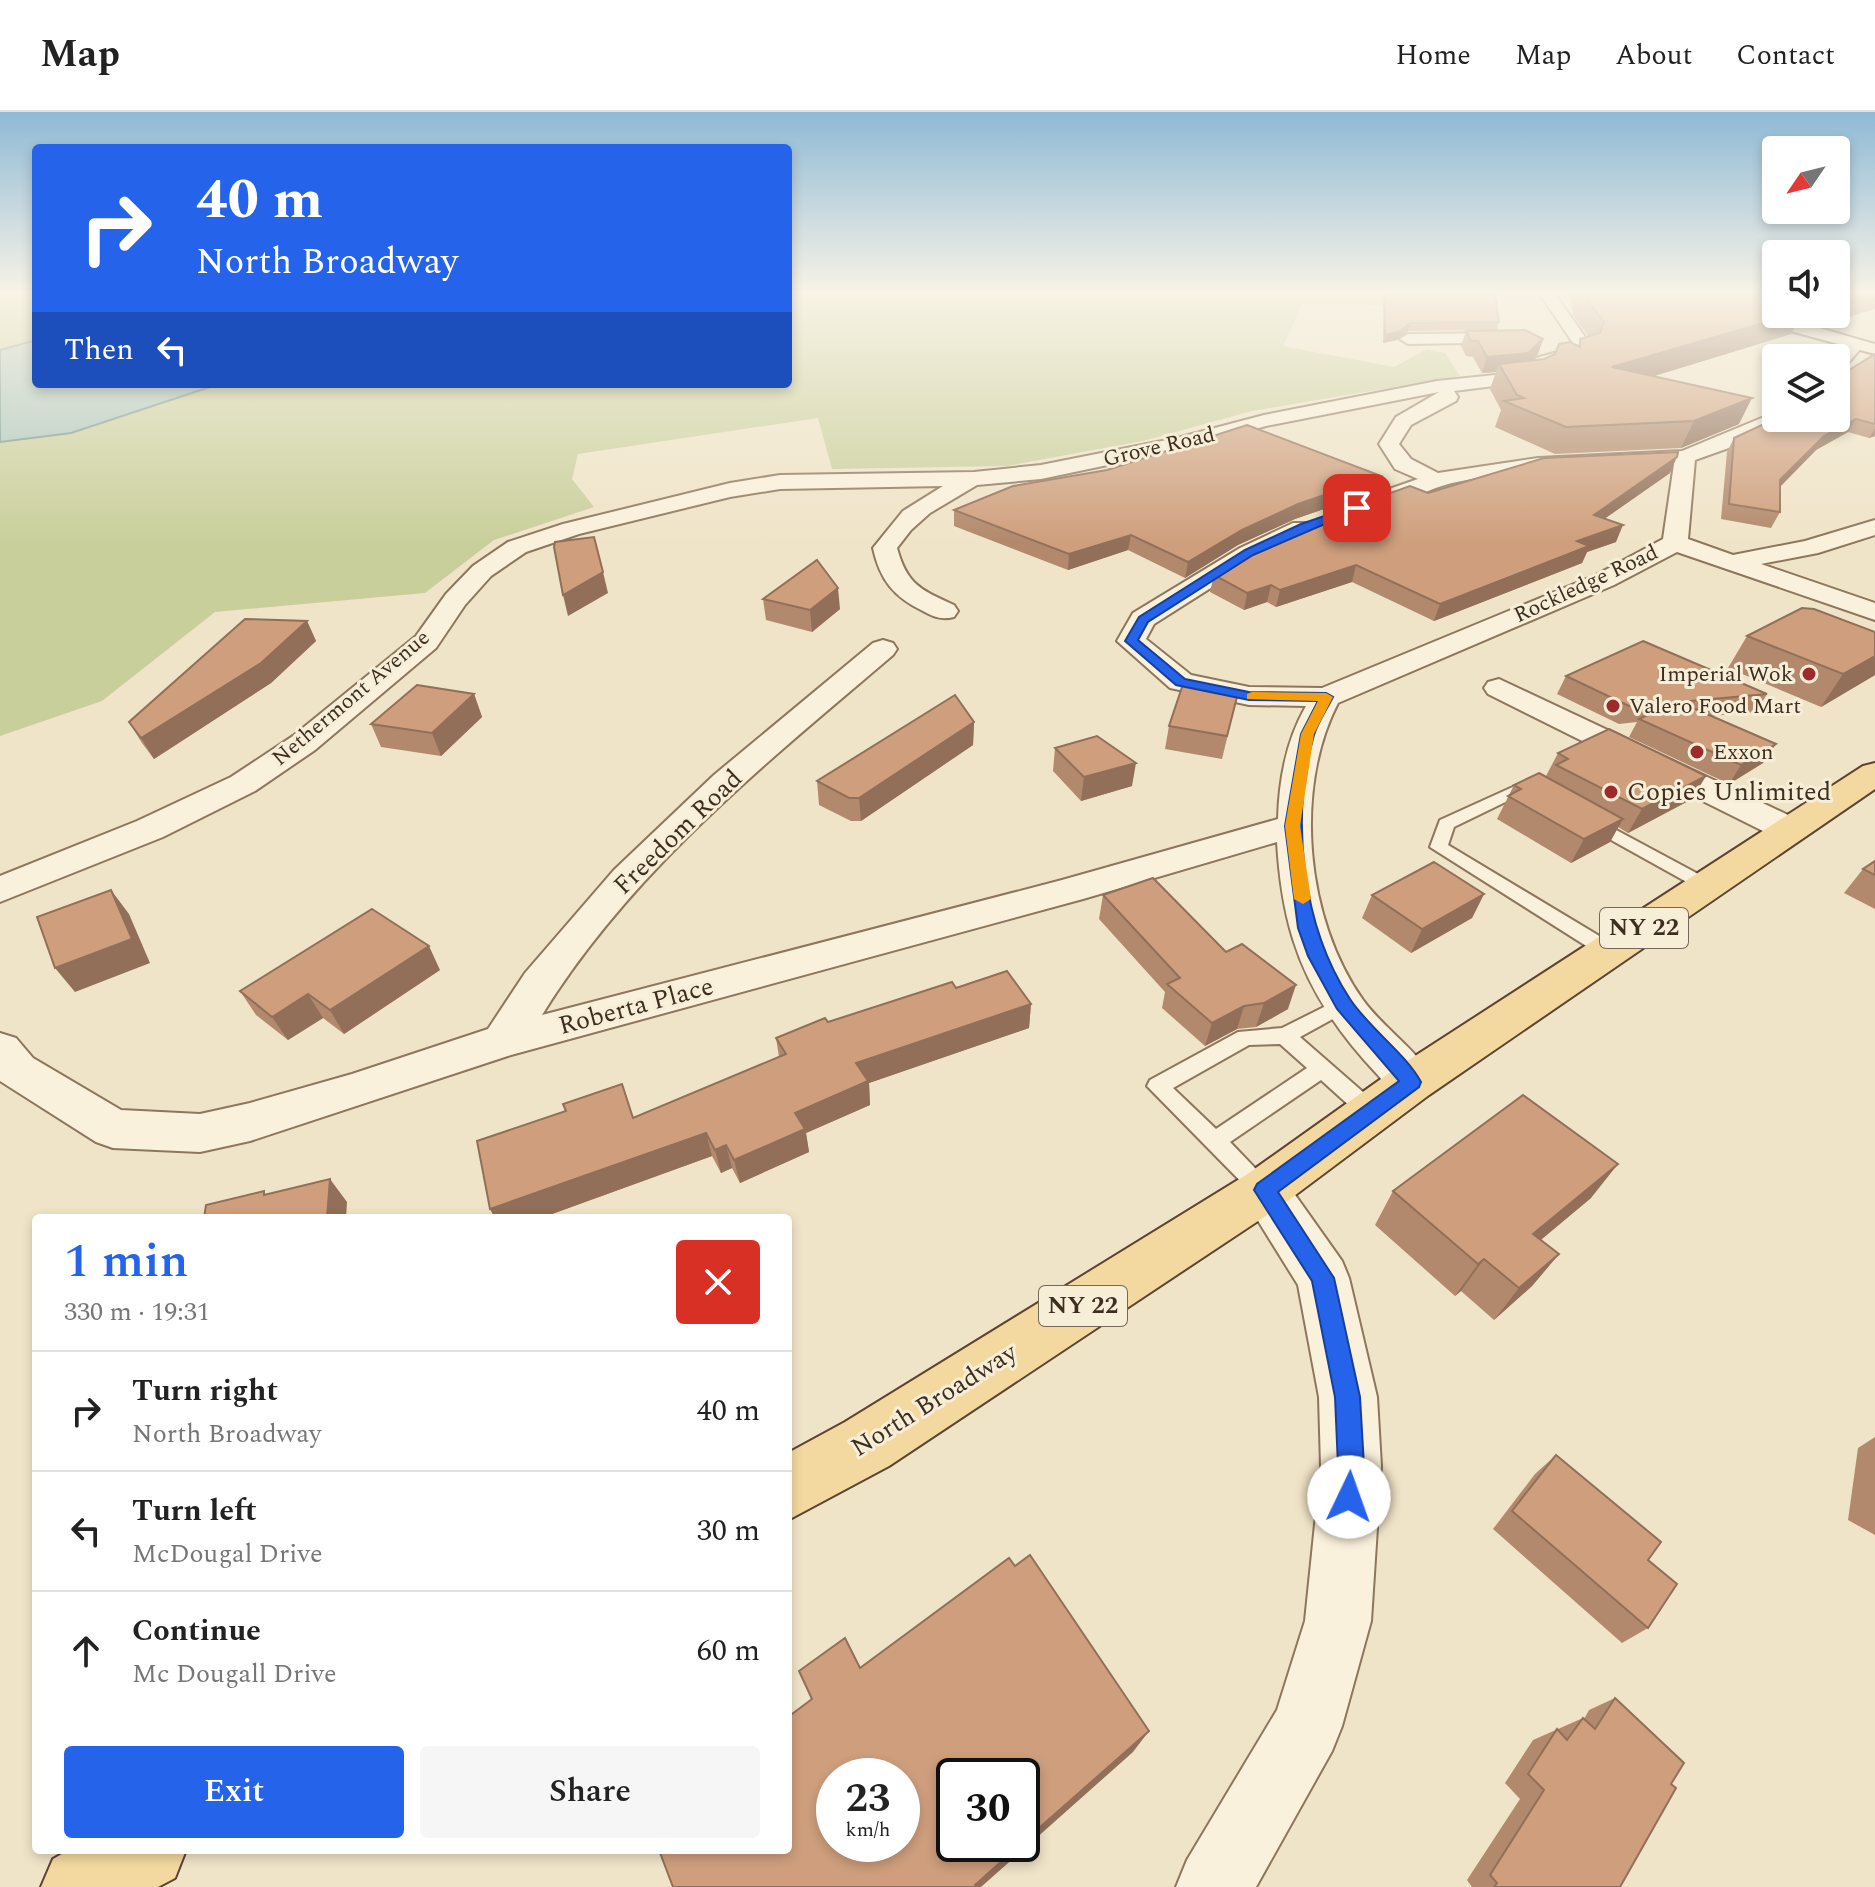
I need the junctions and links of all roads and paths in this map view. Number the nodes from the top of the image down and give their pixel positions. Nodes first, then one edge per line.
1 (1531, 376) edge
2 (1437, 387) junction
3 (1762, 425) edge
4 (1685, 457) junction
5 (974, 479) junction
6 (1436, 480) junction
7 (1875, 527) edge
8 (1686, 546) junction
9 (1734, 562) junction
10 (944, 611) dead end
11 (1875, 612) edge
12 (883, 649) dead end
13 (1499, 688) dead end
14 (1326, 697) junction
15 (1875, 773) edge
16 (1554, 801) edge
17 (1581, 816) edge
18 (1293, 826) junction
19 (1790, 830) junction
20 (1707, 886) junction
21 (0, 890) edge
22 (1609, 951) junction
23 (1344, 1004) junction
24 (1285, 1036) junction
25 (503, 1041) junction
26 (0, 1050) edge
27 (1323, 1068) junction
28 (1391, 1097) junction
29 (1215, 1141) junction
30 (1264, 1190) junction
31 (792, 1486) edge
32 (140, 1854) edge
33 (81, 1887) edge
34 (1214, 1887) edge

1 - 2 street, Grove Road
2 - 5 street, Grove Road
2 - 6 street
3 - 4 street
4 - 6 street
4 - 8 street, Rockledge Road
5 - 10 street
5 - 21 street, Nethermont Avenue
6 - 14 street
7 - 9 street
8 - 9 street
8 - 14 street, Rockledge Road
9 - 11 street
12 - 25 street, Freedom Road
13 - 19 street
14 - 18 street
15 - 19 main road, North Broadway / NY 22
16 - 22 lane
17 - 20 lane
18 - 23 street
18 - 25 street, Roberta Place
19 - 20 main road, North Broadway / NY 22
20 - 22 main road, North Broadway / NY 22
22 - 28 main road, North Broadway / NY 22
23 - 24 lane
23 - 28 street
24 - 27 lane
24 - 29 lane
25 - 26 street, Roberta Place
27 - 28 lane
27 - 29 lane
28 - 30 main road, North Broadway / NY 22
29 - 30 lane
30 - 31 main road, North Broadway / NY 22
30 - 34 street
32 - 33 main road

